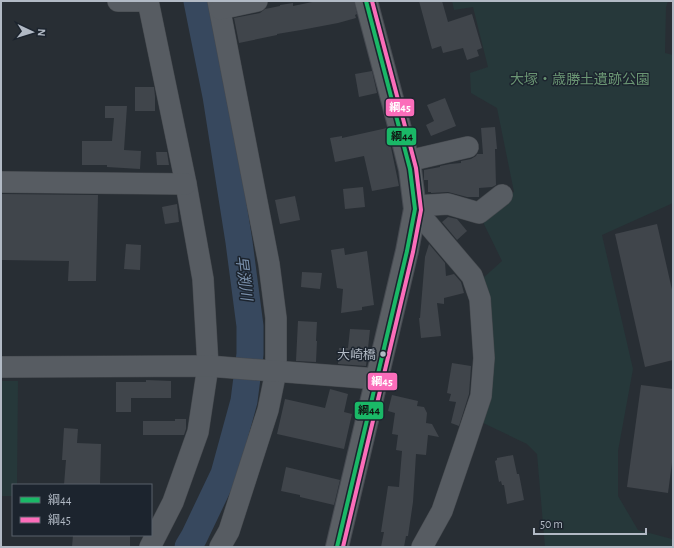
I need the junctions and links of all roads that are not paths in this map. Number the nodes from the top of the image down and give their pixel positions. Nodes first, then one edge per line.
1 (118, 1) edge
2 (148, 1) edge
3 (257, 1) edge
4 (366, 1) edge
5 (219, 5) edge
6 (468, 147) dead end
7 (408, 161) junction
8 (1, 182) edge
9 (186, 184) junction
10 (502, 195) dead end
11 (415, 208) junction
12 (210, 366) junction
13 (1, 367) edge
14 (273, 370) junction
15 (377, 379) junction
16 (150, 547) edge
17 (220, 547) edge
18 (337, 547) edge
19 (422, 547) edge

1 - 2 street
2 - 9 street
3 - 5 street
4 - 7 main road
5 - 14 street
6 - 7 street
7 - 11 main road
8 - 9 street
9 - 12 street
10 - 11 street
11 - 15 main road
11 - 19 street
12 - 13 street
12 - 14 street
12 - 16 street
14 - 15 street
14 - 17 street
15 - 18 main road

